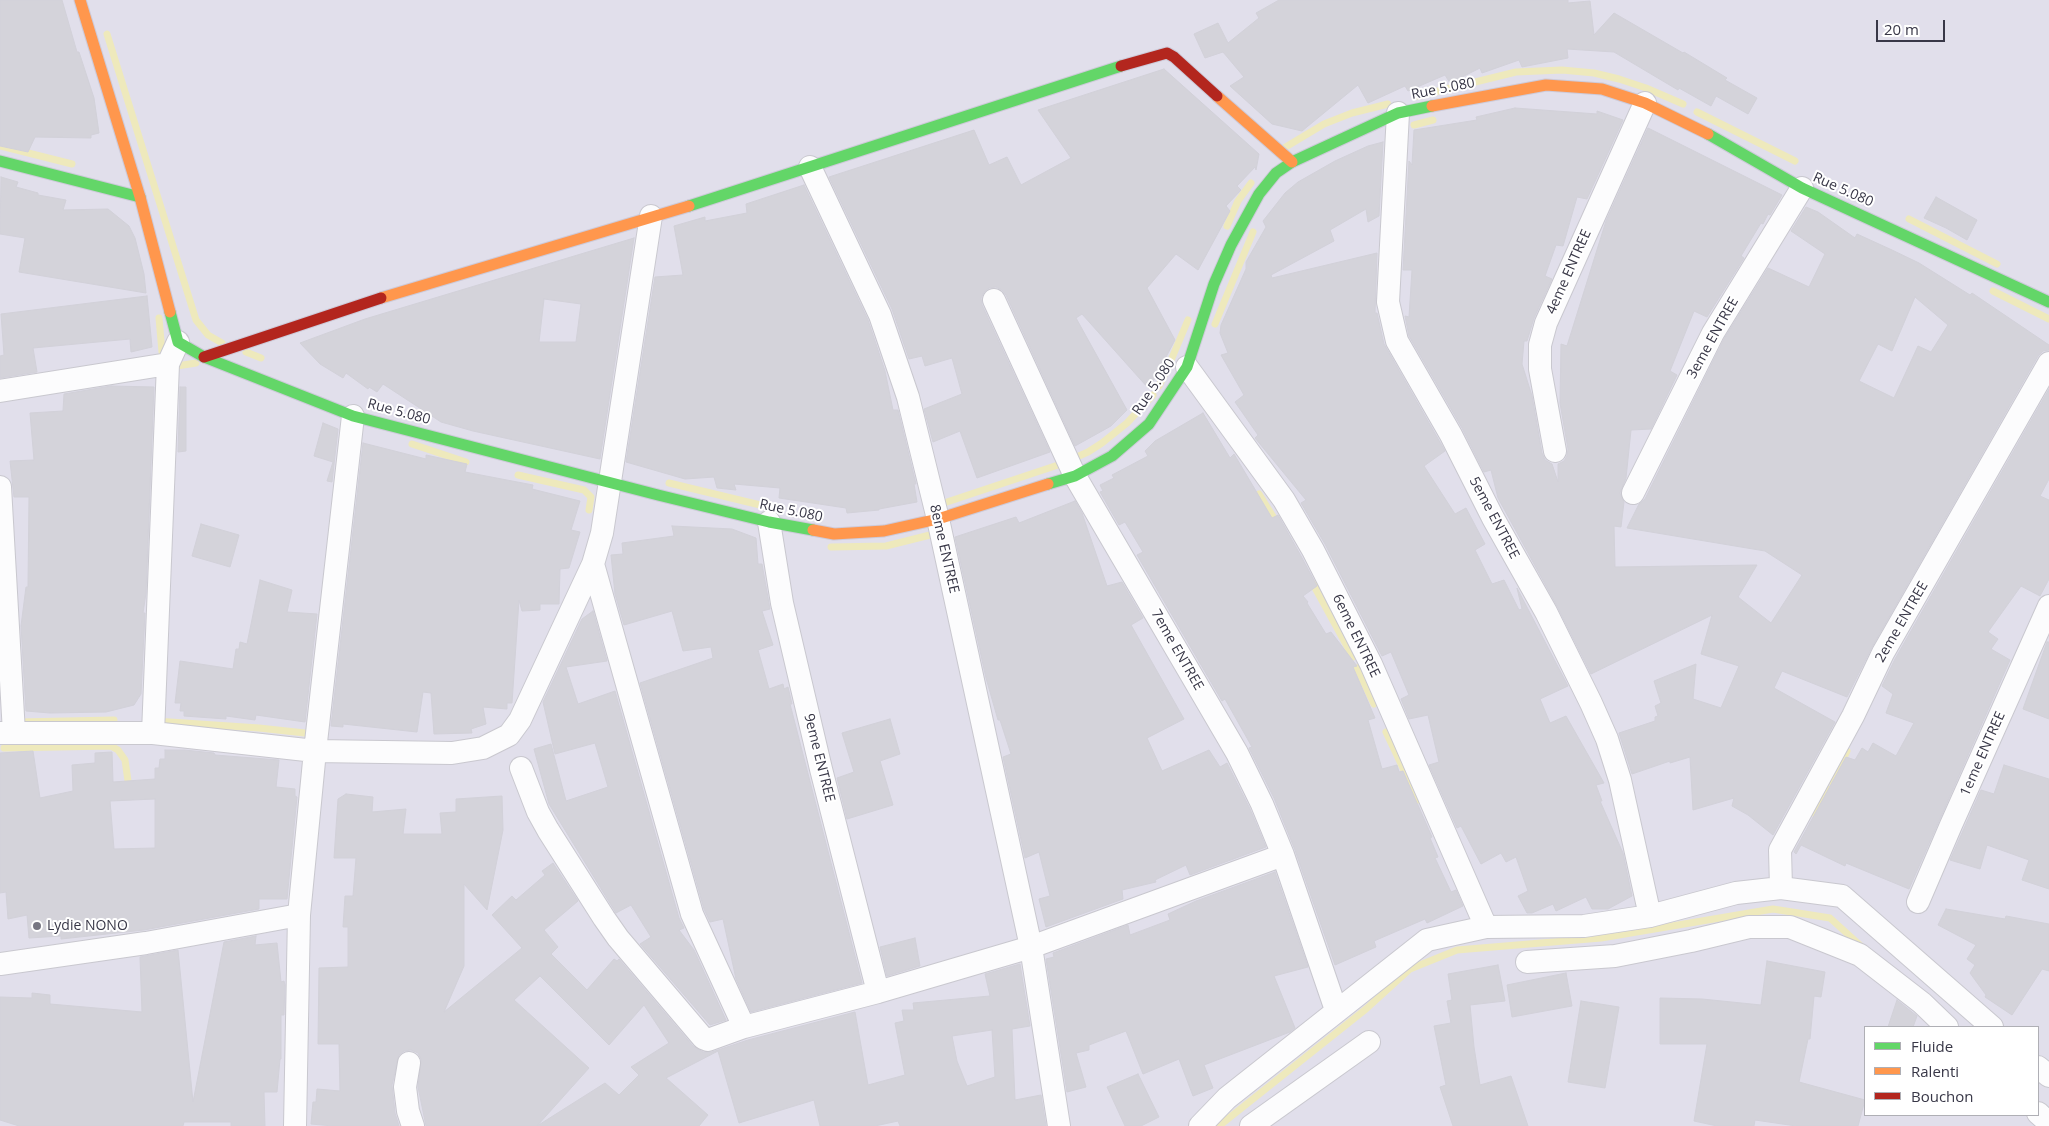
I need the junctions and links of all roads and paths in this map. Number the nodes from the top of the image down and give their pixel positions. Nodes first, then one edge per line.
1 (80, 0) edge
2 (1645, 102) junction
3 (1398, 113) junction
4 (0, 161) edge
5 (1292, 162) junction
6 (810, 167) junction
7 (1802, 188) junction
8 (140, 197) junction
9 (651, 216) junction
10 (994, 300) dead end
11 (2049, 302) edge
12 (178, 342) junction
13 (204, 357) junction
14 (2049, 363) edge
15 (168, 364) junction
16 (1187, 367) junction
17 (0, 391) edge
18 (353, 416) junction
19 (1554, 451) dead end
20 (1075, 476) junction
21 (610, 481) junction
22 (0, 487) edge
23 (1633, 493) dead end
24 (938, 519) junction
25 (768, 522) junction
26 (593, 564) junction
27 (2049, 606) edge
28 (7, 733) edge
29 (154, 733) junction
30 (315, 751) junction
31 (520, 768) dead end
32 (1283, 855) junction
33 (1781, 888) junction
34 (1918, 902) dead end
35 (299, 915) junction
36 (1650, 916) junction
37 (1486, 928) junction
38 (1031, 947) junction
39 (1526, 962) dead end
40 (0, 964) edge
41 (878, 992) junction
42 (1336, 1010) junction
43 (1946, 1026) edge
44 (1991, 1026) edge
45 (744, 1027) junction
46 (1370, 1042) dead end
47 (409, 1063) dead end
48 (2039, 1068) edge
49 (2049, 1076) edge
50 (2039, 1114) edge
51 (2049, 1123) edge
52 (295, 1126) edge
53 (412, 1126) edge
54 (1059, 1126) edge
55 (1200, 1126) edge
56 (1251, 1126) edge

1 - 8 main road
2 - 3 main road, Rue 5.080
2 - 7 main road, Rue 5.080
2 - 19 street, 4eme ENTREE
3 - 5 main road, Rue 5.080
3 - 36 street, 5eme ENTREE
4 - 8 main road
5 - 6 main road
5 - 16 main road, Rue 5.080
6 - 9 main road
6 - 24 street, 8eme ENTREE
7 - 11 main road, Rue 5.080
7 - 23 street, 3eme ENTREE
8 - 12 main road
9 - 13 main road
9 - 21 street
10 - 20 street, 7eme ENTREE
12 - 13 main road, Rue 5.080
12 - 15 street
13 - 18 main road, Rue 5.080
14 - 33 street, 2eme ENTREE
15 - 17 street
15 - 29 street
16 - 20 main road, Rue 5.080
16 - 37 street, 6eme ENTREE
18 - 21 main road, Rue 5.080
18 - 30 street
20 - 24 main road, Rue 5.080
20 - 32 street, 7eme ENTREE
21 - 25 main road, Rue 5.080
21 - 26 street
22 - 28 street
24 - 25 main road, Rue 5.080
24 - 38 street, 8eme ENTREE
25 - 41 street, 9eme ENTREE
26 - 30 street
26 - 45 street
27 - 34 street, 1eme ENTREE
28 - 29 street
29 - 30 street
30 - 35 street
31 - 45 street
32 - 38 street
32 - 42 street, 7eme ENTREE
33 - 36 street
33 - 44 street
35 - 40 street
35 - 52 street
36 - 37 street
37 - 42 street
38 - 41 street
38 - 54 street, 8eme ENTREE
39 - 43 street
41 - 45 street
42 - 55 street
46 - 56 street
47 - 53 street
48 - 49 street
50 - 51 street

